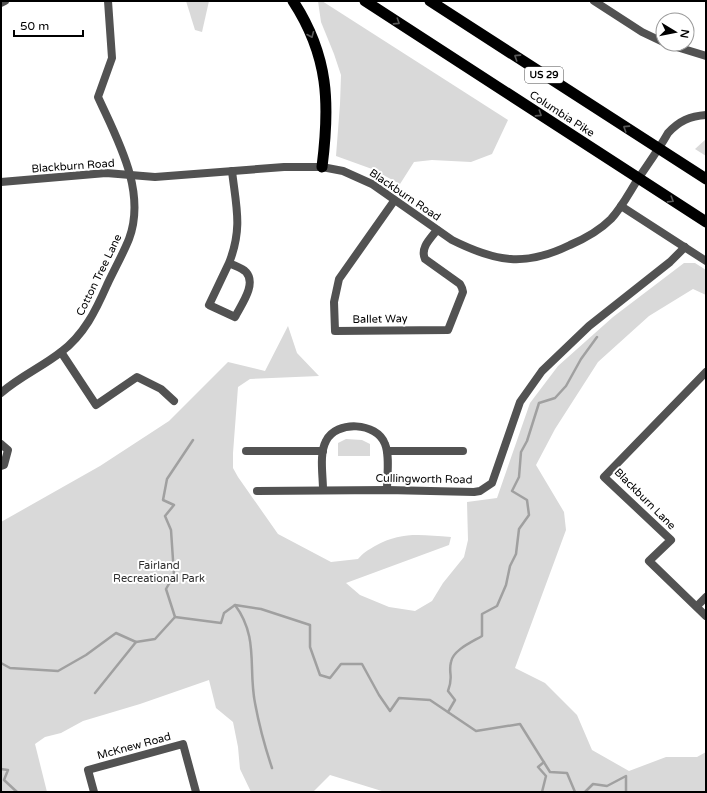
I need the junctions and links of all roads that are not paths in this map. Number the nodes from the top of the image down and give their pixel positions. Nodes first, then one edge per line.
1 (5, 1) edge
2 (108, 1) edge
3 (293, 1) edge
4 (365, 1) edge
5 (430, 1) edge
6 (594, 1) edge
7 (1, 3) edge
8 (655, 38) edge
9 (693, 52) edge
10 (706, 56) edge
11 (706, 115) edge
12 (659, 149) junction
13 (322, 167) junction
14 (232, 171) junction
15 (129, 174) junction
16 (638, 179) junction
17 (706, 179) edge
18 (1, 182) edge
19 (394, 201) junction
20 (621, 206) junction
21 (706, 222) edge
22 (437, 230) junction
23 (685, 247) junction
24 (706, 261) edge
25 (229, 263) junction
26 (61, 352) junction
27 (706, 372) edge
28 (1, 393) edge
29 (174, 401) dead end
30 (1, 444) edge
31 (246, 451) dead end
32 (323, 451) junction
33 (387, 451) junction
34 (463, 451) dead end
35 (1, 466) edge
36 (323, 490) junction
37 (387, 490) junction
38 (258, 491) dead end
39 (706, 597) edge
40 (697, 606) junction
41 (706, 616) edge
42 (94, 792) edge
43 (196, 792) edge

1 - 7 street
2 - 15 street, Cotton Tree Lane
3 -> 13 highway
4 -> 16 highway, Columbia Pike
12 -> 5 highway, Columbia Pike / US 29
6 - 8 street
9 - 10 street
11 - 12 street, Blackburn Road
12 - 16 street, Blackburn Road
12 - 17 highway, Columbia Pike / US 29
13 - 14 street, Blackburn Road
13 - 19 street, Blackburn Road
14 - 15 street, Blackburn Road
14 - 25 street
15 - 18 street, Blackburn Road
15 - 26 street, Cotton Tree Lane
16 - 20 street, Blackburn Road
16 -> 21 highway, Columbia Pike
19 - 22 street, Blackburn Road
19 - 22 street, Ballet Way
20 - 22 street, Blackburn Road
20 - 23 street
23 - 24 street
23 - 37 street, Cullingworth Road
25 - 25 street
26 - 28 street, Cotton Tree Lane
26 - 29 street
27 - 40 street, Blackburn Lane
30 - 35 street
31 - 32 street
32 - 33 street
32 - 36 street
33 - 34 street
33 - 37 street
36 - 37 street, Cullingworth Road
36 - 38 street, Cullingworth Road
39 - 40 street
40 - 41 street, Blackburn Lane
42 - 43 street, McKnew Road

